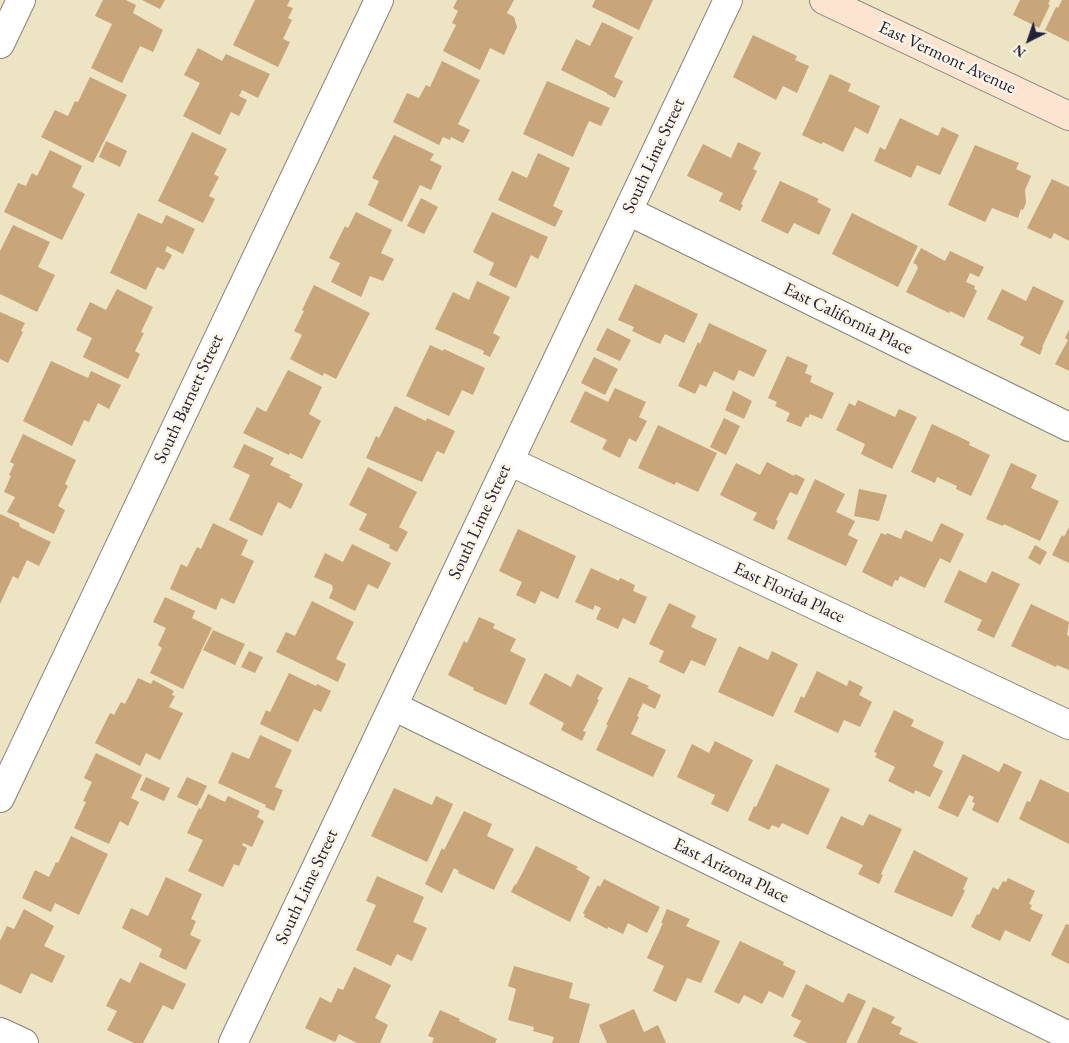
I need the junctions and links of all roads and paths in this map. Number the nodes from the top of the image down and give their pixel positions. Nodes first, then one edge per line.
1 (21, 0) edge
2 (378, 0) edge
3 (728, 0) edge
4 (824, 0) edge
5 (0, 44) edge
6 (1069, 116) edge
7 (628, 211) junction
8 (1069, 426) edge
9 (509, 461) junction
10 (393, 706) junction
11 (1069, 726) edge
12 (0, 798) edge
13 (0, 1032) edge
14 (1069, 1036) edge
15 (24, 1043) edge
16 (233, 1043) edge

1 - 5 street
2 - 12 street, South Barnett Street
3 - 7 street, South Lime Street
4 - 6 street, East Vermont Avenue
7 - 8 street, East California Place
7 - 9 street, South Lime Street
9 - 10 street, South Lime Street
9 - 11 street, East Florida Place
10 - 14 street, East Arizona Place
10 - 16 street, South Lime Street
13 - 15 street

